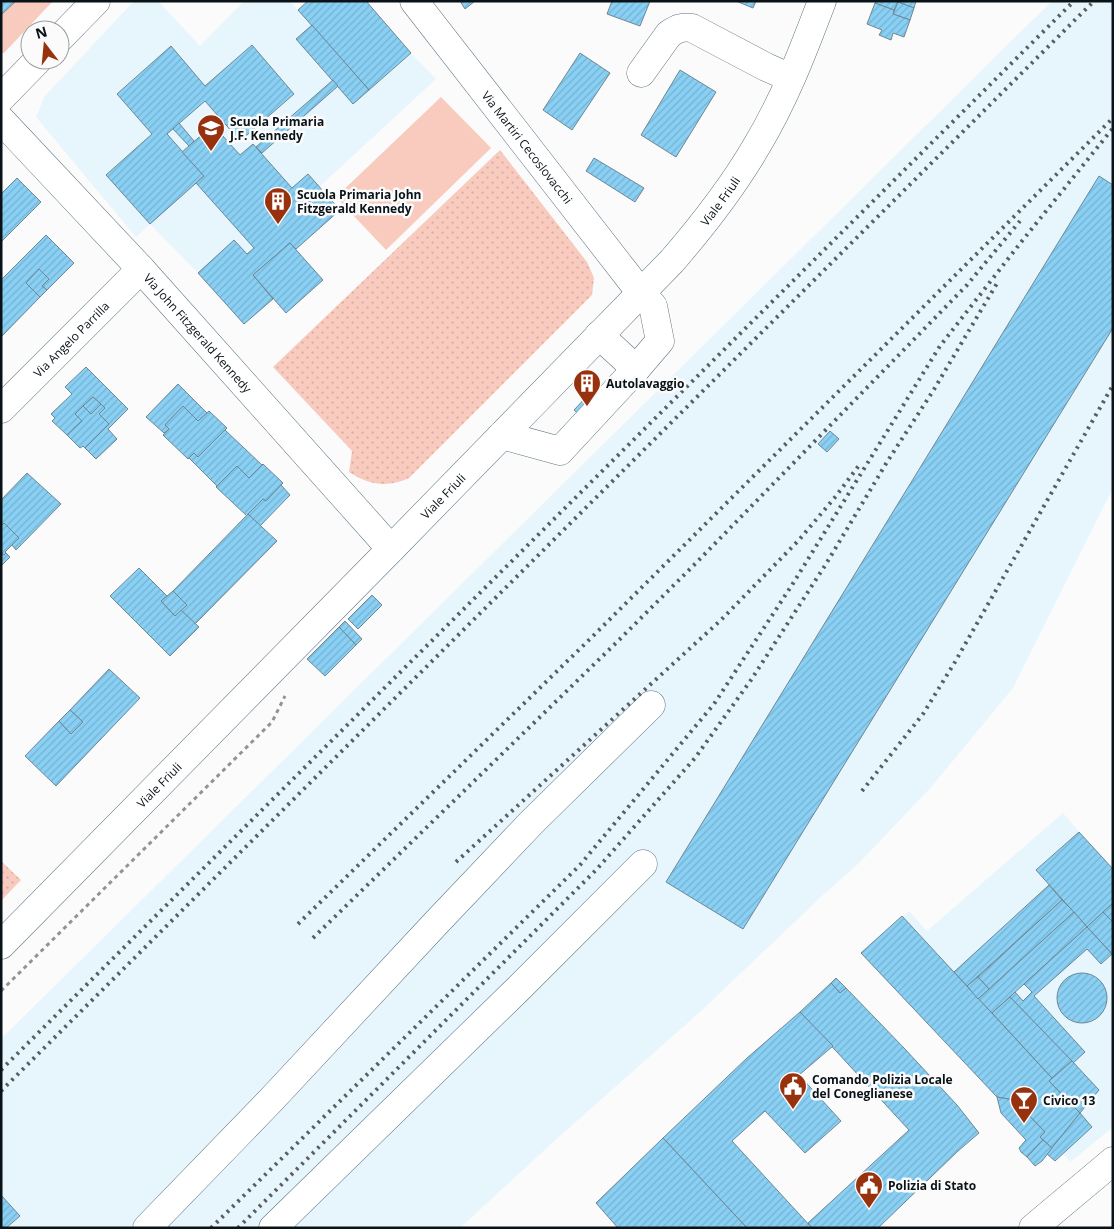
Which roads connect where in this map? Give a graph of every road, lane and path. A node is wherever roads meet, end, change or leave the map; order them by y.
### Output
1 (96, 1) edge
2 (414, 1) edge
3 (822, 1) edge
4 (70, 28) edge
5 (28, 70) edge
6 (641, 73) dead end
7 (792, 78) junction
8 (1, 98) edge
9 (1, 120) edge
10 (141, 269) junction
11 (641, 293) junction
12 (599, 335) junction
13 (636, 369) junction
14 (1, 409) edge
15 (502, 435) junction
16 (391, 549) junction
17 (287, 691) dead end
18 (651, 705) dead end
19 (643, 864) dead end
20 (1, 945) edge
21 (1, 990) edge
22 (1113, 1161) edge
23 (147, 1228) edge
24 (273, 1228) edge
25 (1033, 1228) edge

1 - 4 street
2 - 11 street, Via Martiri Cecoslovacchi
3 - 7 street, Viale Friuli
5 - 8 street
6 - 7 street
7 - 11 street, Viale Friuli
9 - 10 street, Via John Fitzgerald Kennedy
10 - 14 street, Via Angelo Parrilla
10 - 16 street, Via John Fitzgerald Kennedy
11 - 12 street, Viale Friuli
11 - 13 street, Via Martiri Cecoslovacchi
12 - 13 street
12 - 15 street, Viale Friuli
13 - 15 street
15 - 16 street, Viale Friuli
16 - 20 street, Viale Friuli
17 - 21 path
18 - 23 street
19 - 24 street
22 - 25 street

